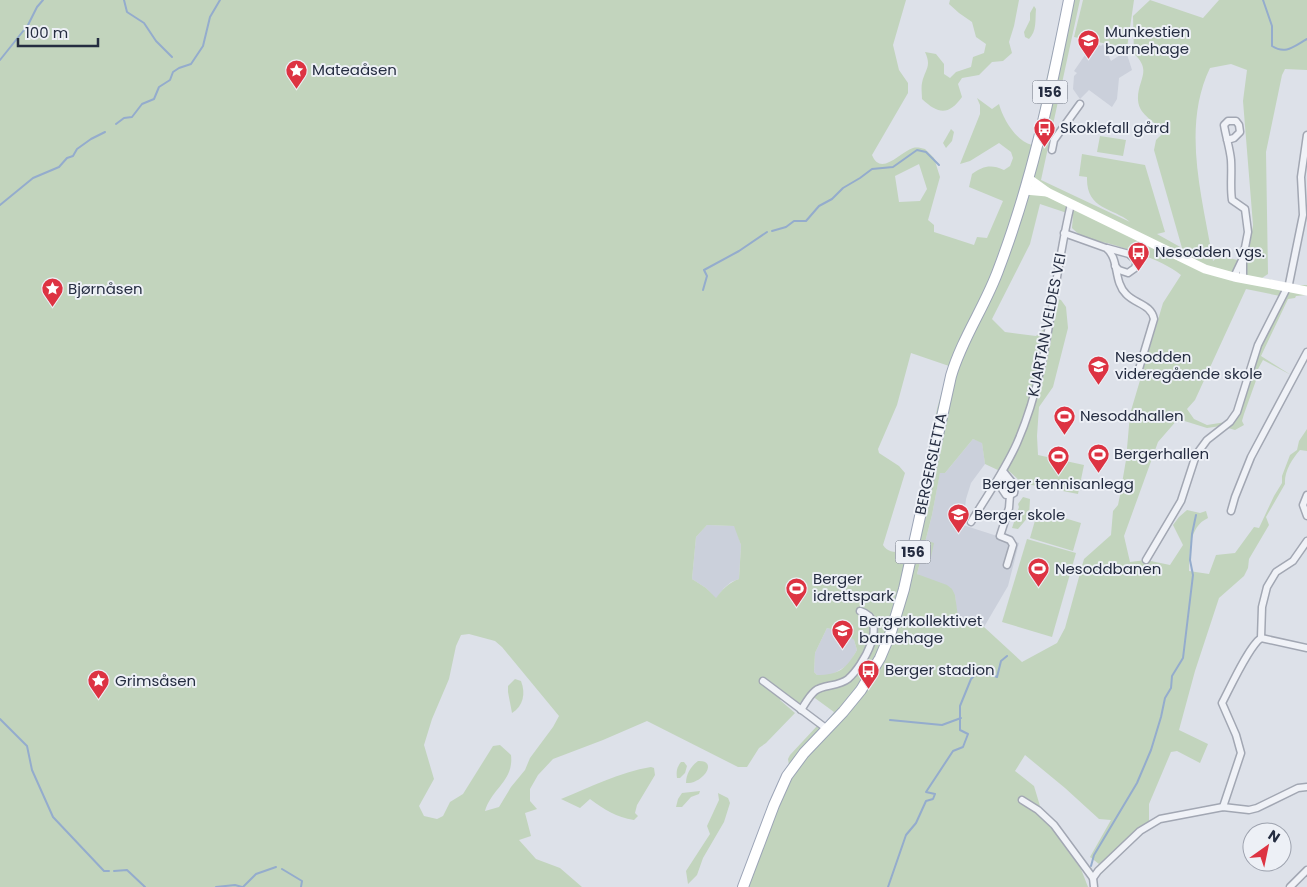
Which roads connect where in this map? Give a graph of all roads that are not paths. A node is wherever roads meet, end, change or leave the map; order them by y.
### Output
1 (1070, 0) edge
2 (1080, 104) dead end
3 (1307, 135) edge
4 (1227, 140) dead end
5 (1052, 150) dead end
6 (1027, 184) junction
7 (1071, 204) junction
8 (1064, 234) junction
9 (1106, 248) junction
10 (1115, 266) junction
11 (1238, 278) junction
12 (1287, 288) junction
13 (1307, 291) edge
14 (1307, 352) edge
15 (1139, 369) dead end
16 (1004, 473) junction
17 (1010, 495) junction
18 (1307, 495) edge
19 (1231, 511) dead end
20 (1307, 516) edge
21 (971, 522) dead end
22 (1307, 541) edge
23 (1146, 560) dead end
24 (1007, 565) dead end
25 (860, 611) dead end
26 (1261, 638) junction
27 (1307, 648) edge
28 (763, 681) dead end
29 (801, 710) junction
30 (827, 729) junction
31 (1307, 787) edge
32 (1022, 800) dead end
33 (1223, 807) junction
34 (1307, 870) edge
35 (1093, 878) junction
36 (743, 887) edge
37 (1094, 887) edge
38 (1290, 887) edge

1 - 6 main road, 156
2 - 5 street
3 - 12 street
4 - 11 street
6 - 7 main road
6 - 30 main road, BERGERSLETTA / 156
7 - 8 street, KJARTAN VELDES VEI
7 - 11 main road
8 - 9 street, KJARTAN VELDES VEI
8 - 16 street, KJARTAN VELDES VEI
9 - 10 street
9 - 10 street, KJARTAN VELDES VEI
10 - 15 street
11 - 12 main road
12 - 13 main road
12 - 23 street
14 - 19 street
16 - 17 street
16 - 17 street
16 - 21 street, KJARTAN VELDES VEI
17 - 24 street
18 - 20 street
22 - 26 street
25 - 29 street
26 - 27 street
26 - 33 street
28 - 29 street
29 - 30 street
30 - 36 main road, BERGERSLETTA / 156
31 - 33 street
32 - 35 street
33 - 35 street
34 - 38 street
35 - 37 street

